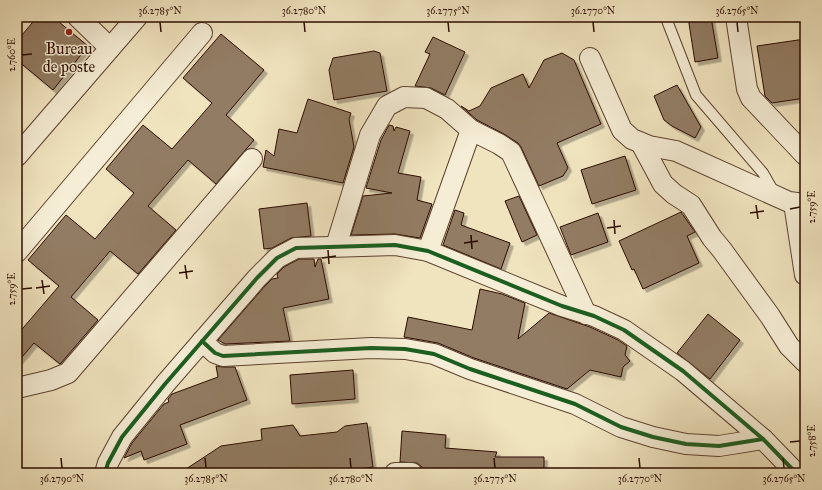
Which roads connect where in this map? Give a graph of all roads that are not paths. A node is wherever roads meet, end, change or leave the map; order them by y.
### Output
1 (78, 17) edge
2 (136, 17) edge
3 (736, 17) edge
4 (666, 18) edge
5 (202, 33) dead end
6 (110, 48) junction
7 (590, 58) dead end
8 (471, 130) junction
9 (641, 143) junction
10 (18, 153) edge
11 (805, 155) edge
12 (252, 159) dead end
13 (792, 201) edge
14 (336, 246) junction
15 (428, 251) junction
16 (17, 252) edge
17 (805, 275) edge
18 (586, 314) junction
19 (202, 341) junction
20 (805, 362) edge
21 (17, 388) edge
22 (763, 439) junction
23 (105, 473) edge
24 (395, 473) edge
25 (412, 473) edge
26 (796, 473) edge

1 - 6 street
2 - 6 street
3 - 11 street
4 - 13 lane
5 - 16 street
6 - 10 street
7 - 9 street
8 - 14 street
8 - 15 street
8 - 18 street
9 - 13 street
9 - 20 street
12 - 21 street
13 - 17 street
14 - 15 street
14 - 19 street
15 - 18 street
18 - 22 street
19 - 22 street
19 - 23 street
22 - 26 street
24 - 25 street

